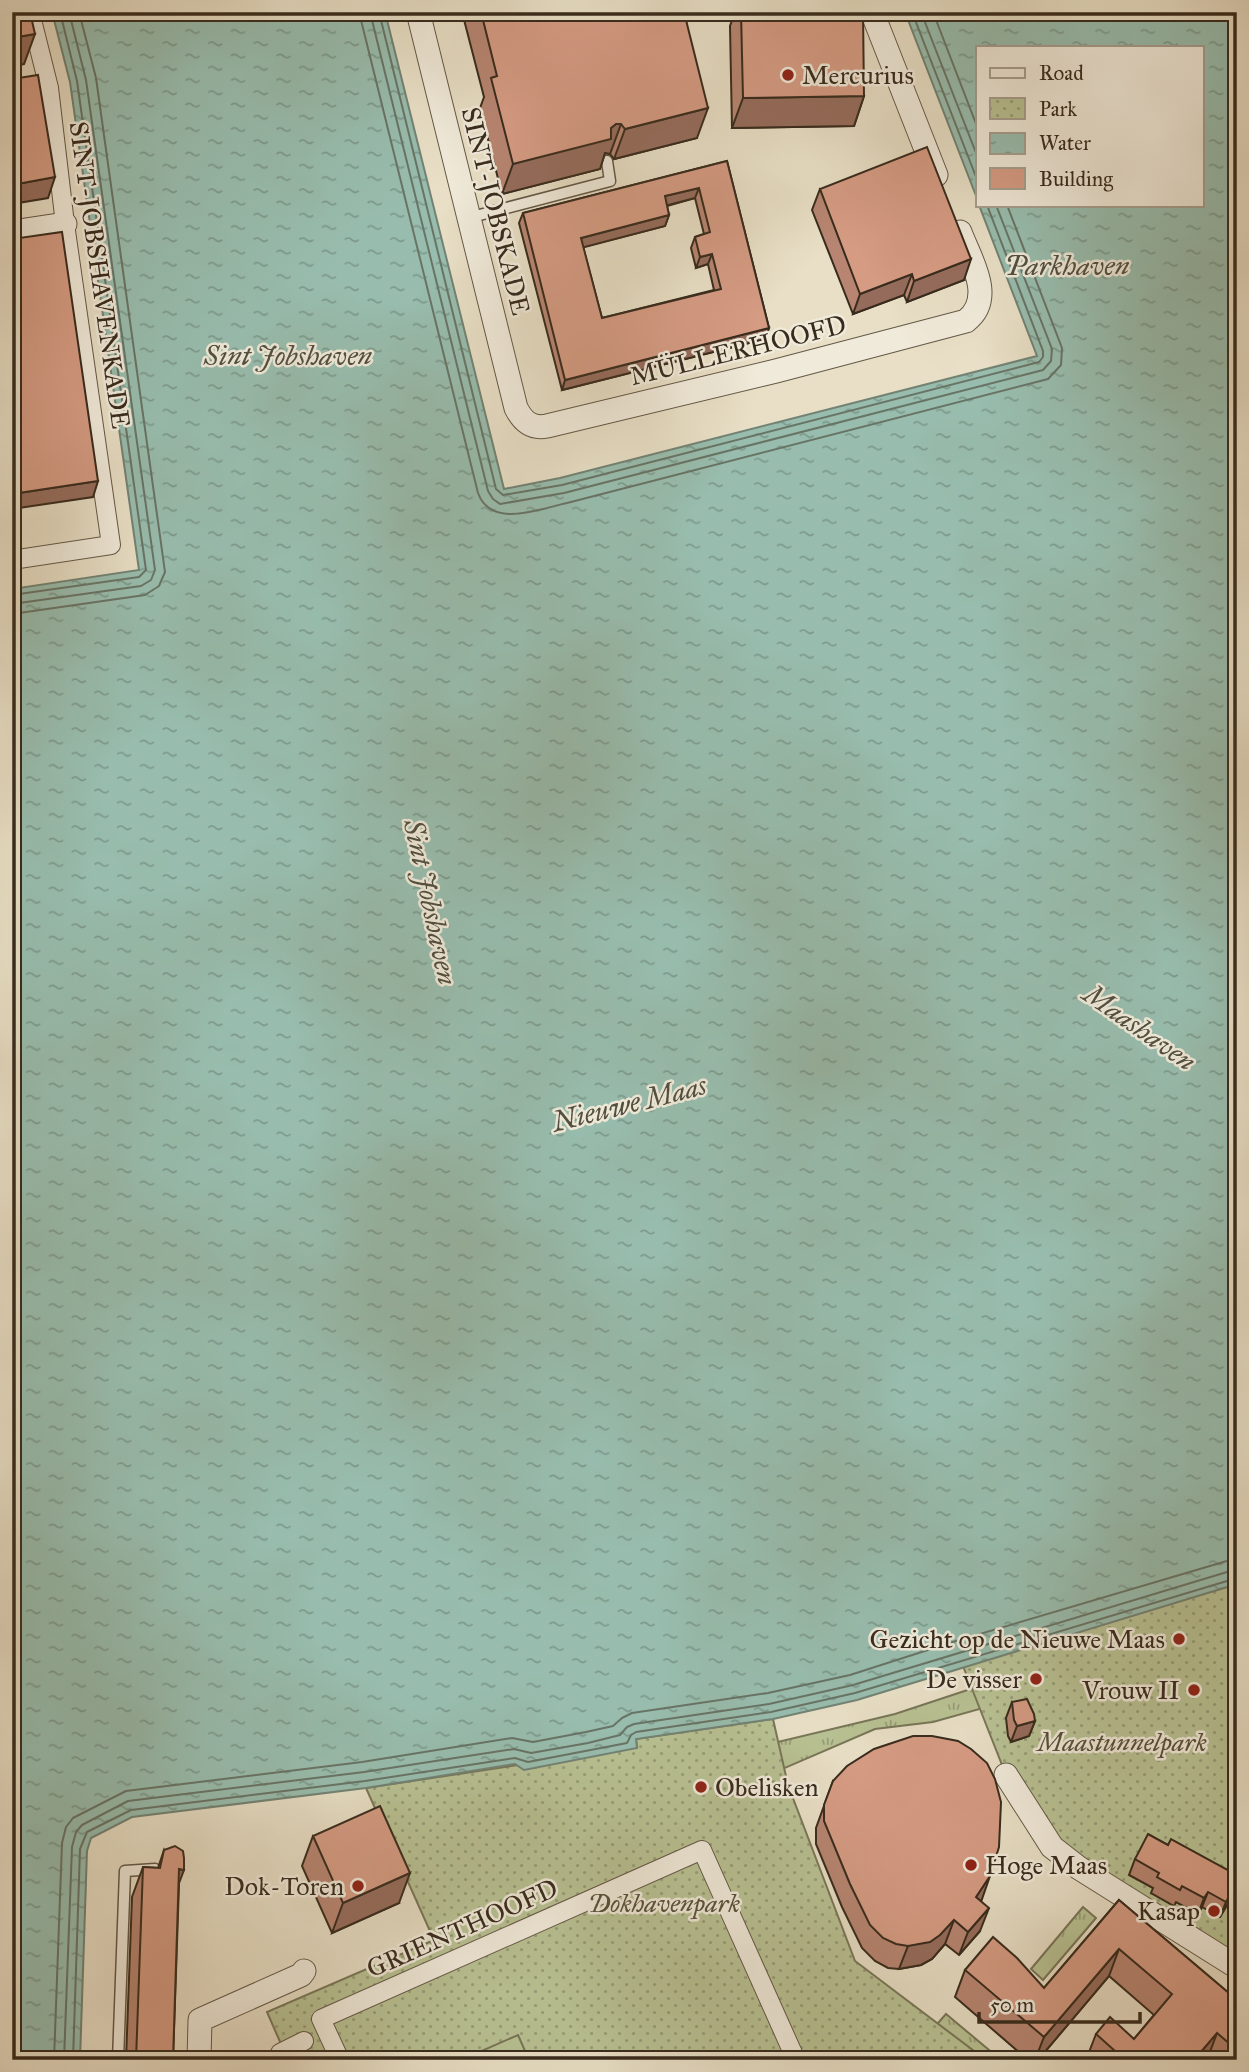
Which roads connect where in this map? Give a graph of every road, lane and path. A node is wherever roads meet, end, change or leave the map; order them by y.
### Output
1 (30, 12) edge
2 (418, 12) edge
3 (872, 12) edge
4 (45, 74) junction
5 (23, 78) edge
6 (607, 161) edge
7 (468, 218) junction
8 (65, 224) junction
9 (12, 232) edge
10 (524, 421) joint
11 (12, 560) edge
12 (1006, 1775) dead end
13 (172, 1868) edge
14 (1237, 1967) edge
15 (304, 1972) dead end
16 (304, 2041) dead end
17 (118, 2060) edge
18 (199, 2060) edge
19 (283, 2060) edge
20 (340, 2060) edge
21 (796, 2060) edge

1 - 4 street, SINT-JOBSHAVENKADE
2 - 7 street, SINT-JOBSKADE
3 - 10 street, MÜLLERHOOFD
4 - 5 street
4 - 8 street, SINT-JOBSHAVENKADE
6 - 7 lane
7 - 10 street, SINT-JOBSKADE
8 - 9 street
8 - 11 street, SINT-JOBSHAVENKADE
12 - 14 street
13 - 17 lane
15 - 18 street
16 - 19 street
20 - 21 street, GRIENTHOOFD

